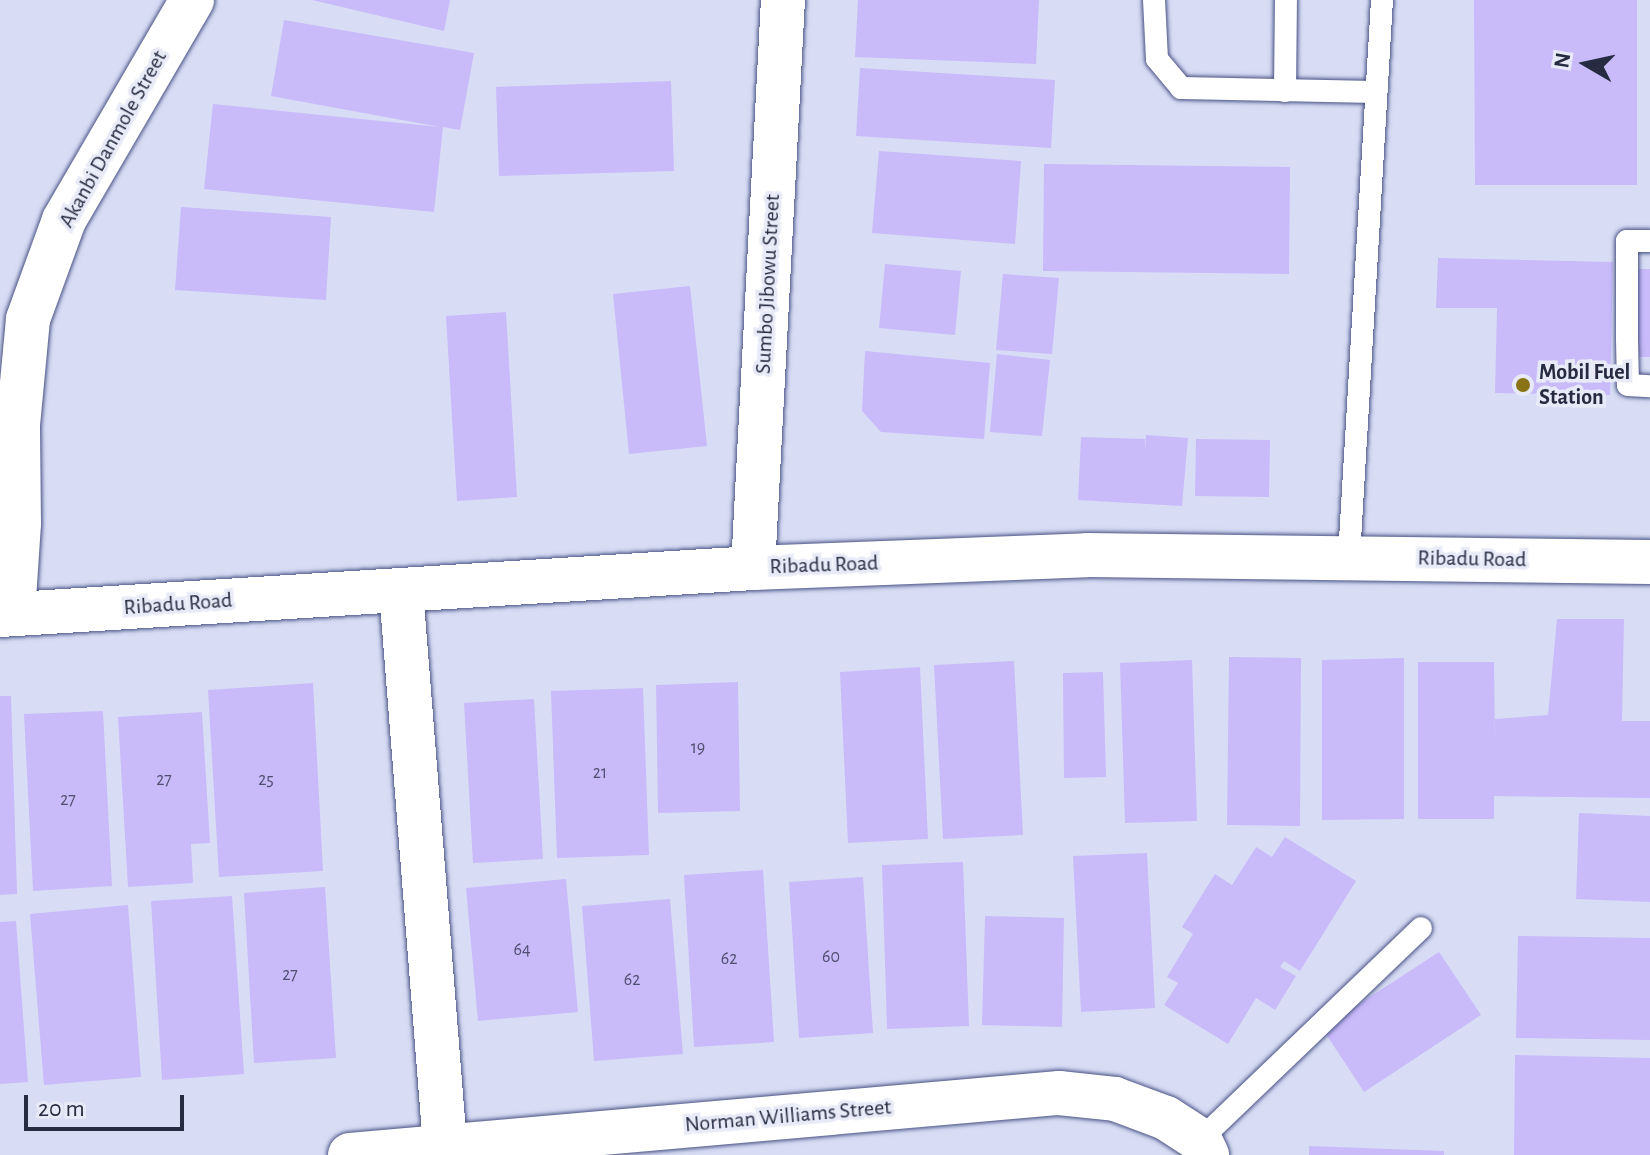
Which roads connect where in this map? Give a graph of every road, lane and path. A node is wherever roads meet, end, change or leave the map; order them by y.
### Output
1 (192, 0) edge
2 (783, 0) edge
3 (1154, 0) edge
4 (1286, 0) edge
5 (1382, 0) edge
6 (1285, 91) junction
7 (1375, 92) junction
8 (1650, 241) edge
9 (1650, 386) edge
10 (1349, 557) junction
11 (1650, 562) edge
12 (753, 568) junction
13 (401, 590) junction
14 (6, 615) edge
15 (1421, 928) dead end
16 (445, 1145) junction
17 (1204, 1148) edge
18 (350, 1155) edge

1 - 14 street, Akanbi Danmole Street
2 - 12 street, Sumbo Jibowu Street
3 - 6 lane
4 - 6 lane
5 - 7 lane
6 - 7 lane
7 - 10 lane
8 - 9 lane
10 - 11 street, Ribadu Road
10 - 12 street, Ribadu Road
12 - 13 street, Ribadu Road
13 - 14 street, Ribadu Road
13 - 16 street
15 - 17 lane
16 - 17 street, Norman Williams Street
16 - 18 street, Norman Williams Street

